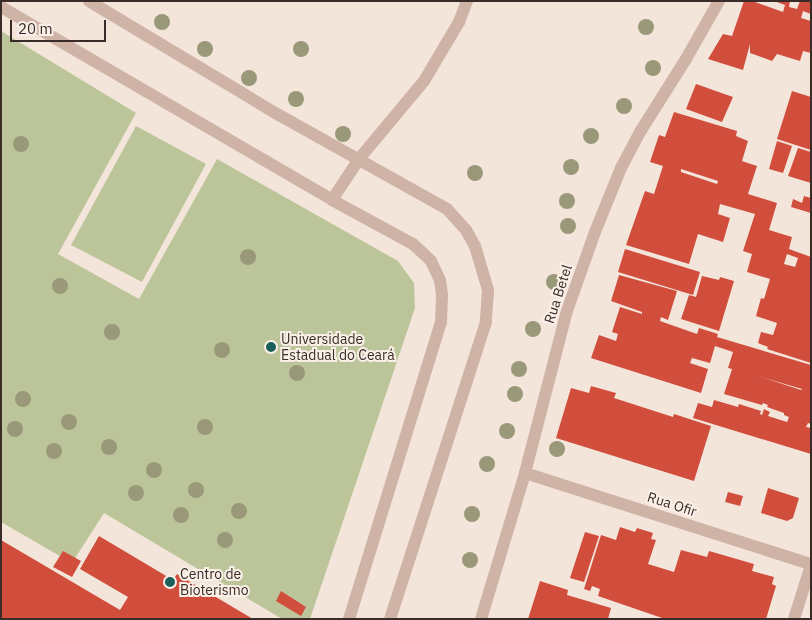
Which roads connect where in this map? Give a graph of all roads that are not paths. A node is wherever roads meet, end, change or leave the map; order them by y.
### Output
1 (89, 1) edge
2 (467, 1) edge
3 (719, 1) edge
4 (1, 7) edge
5 (359, 159) junction
6 (332, 200) junction
7 (525, 473) junction
8 (811, 565) edge
9 (349, 619) edge
10 (390, 619) edge
11 (481, 619) edge
12 (794, 619) edge

1 - 5 street
2 - 5 street
3 - 7 street, Rua Betel
4 - 6 street
5 - 6 street
5 - 10 street
6 - 9 street
7 - 8 street, Rua Ofir
7 - 11 street, Rua Betel
8 - 12 street

